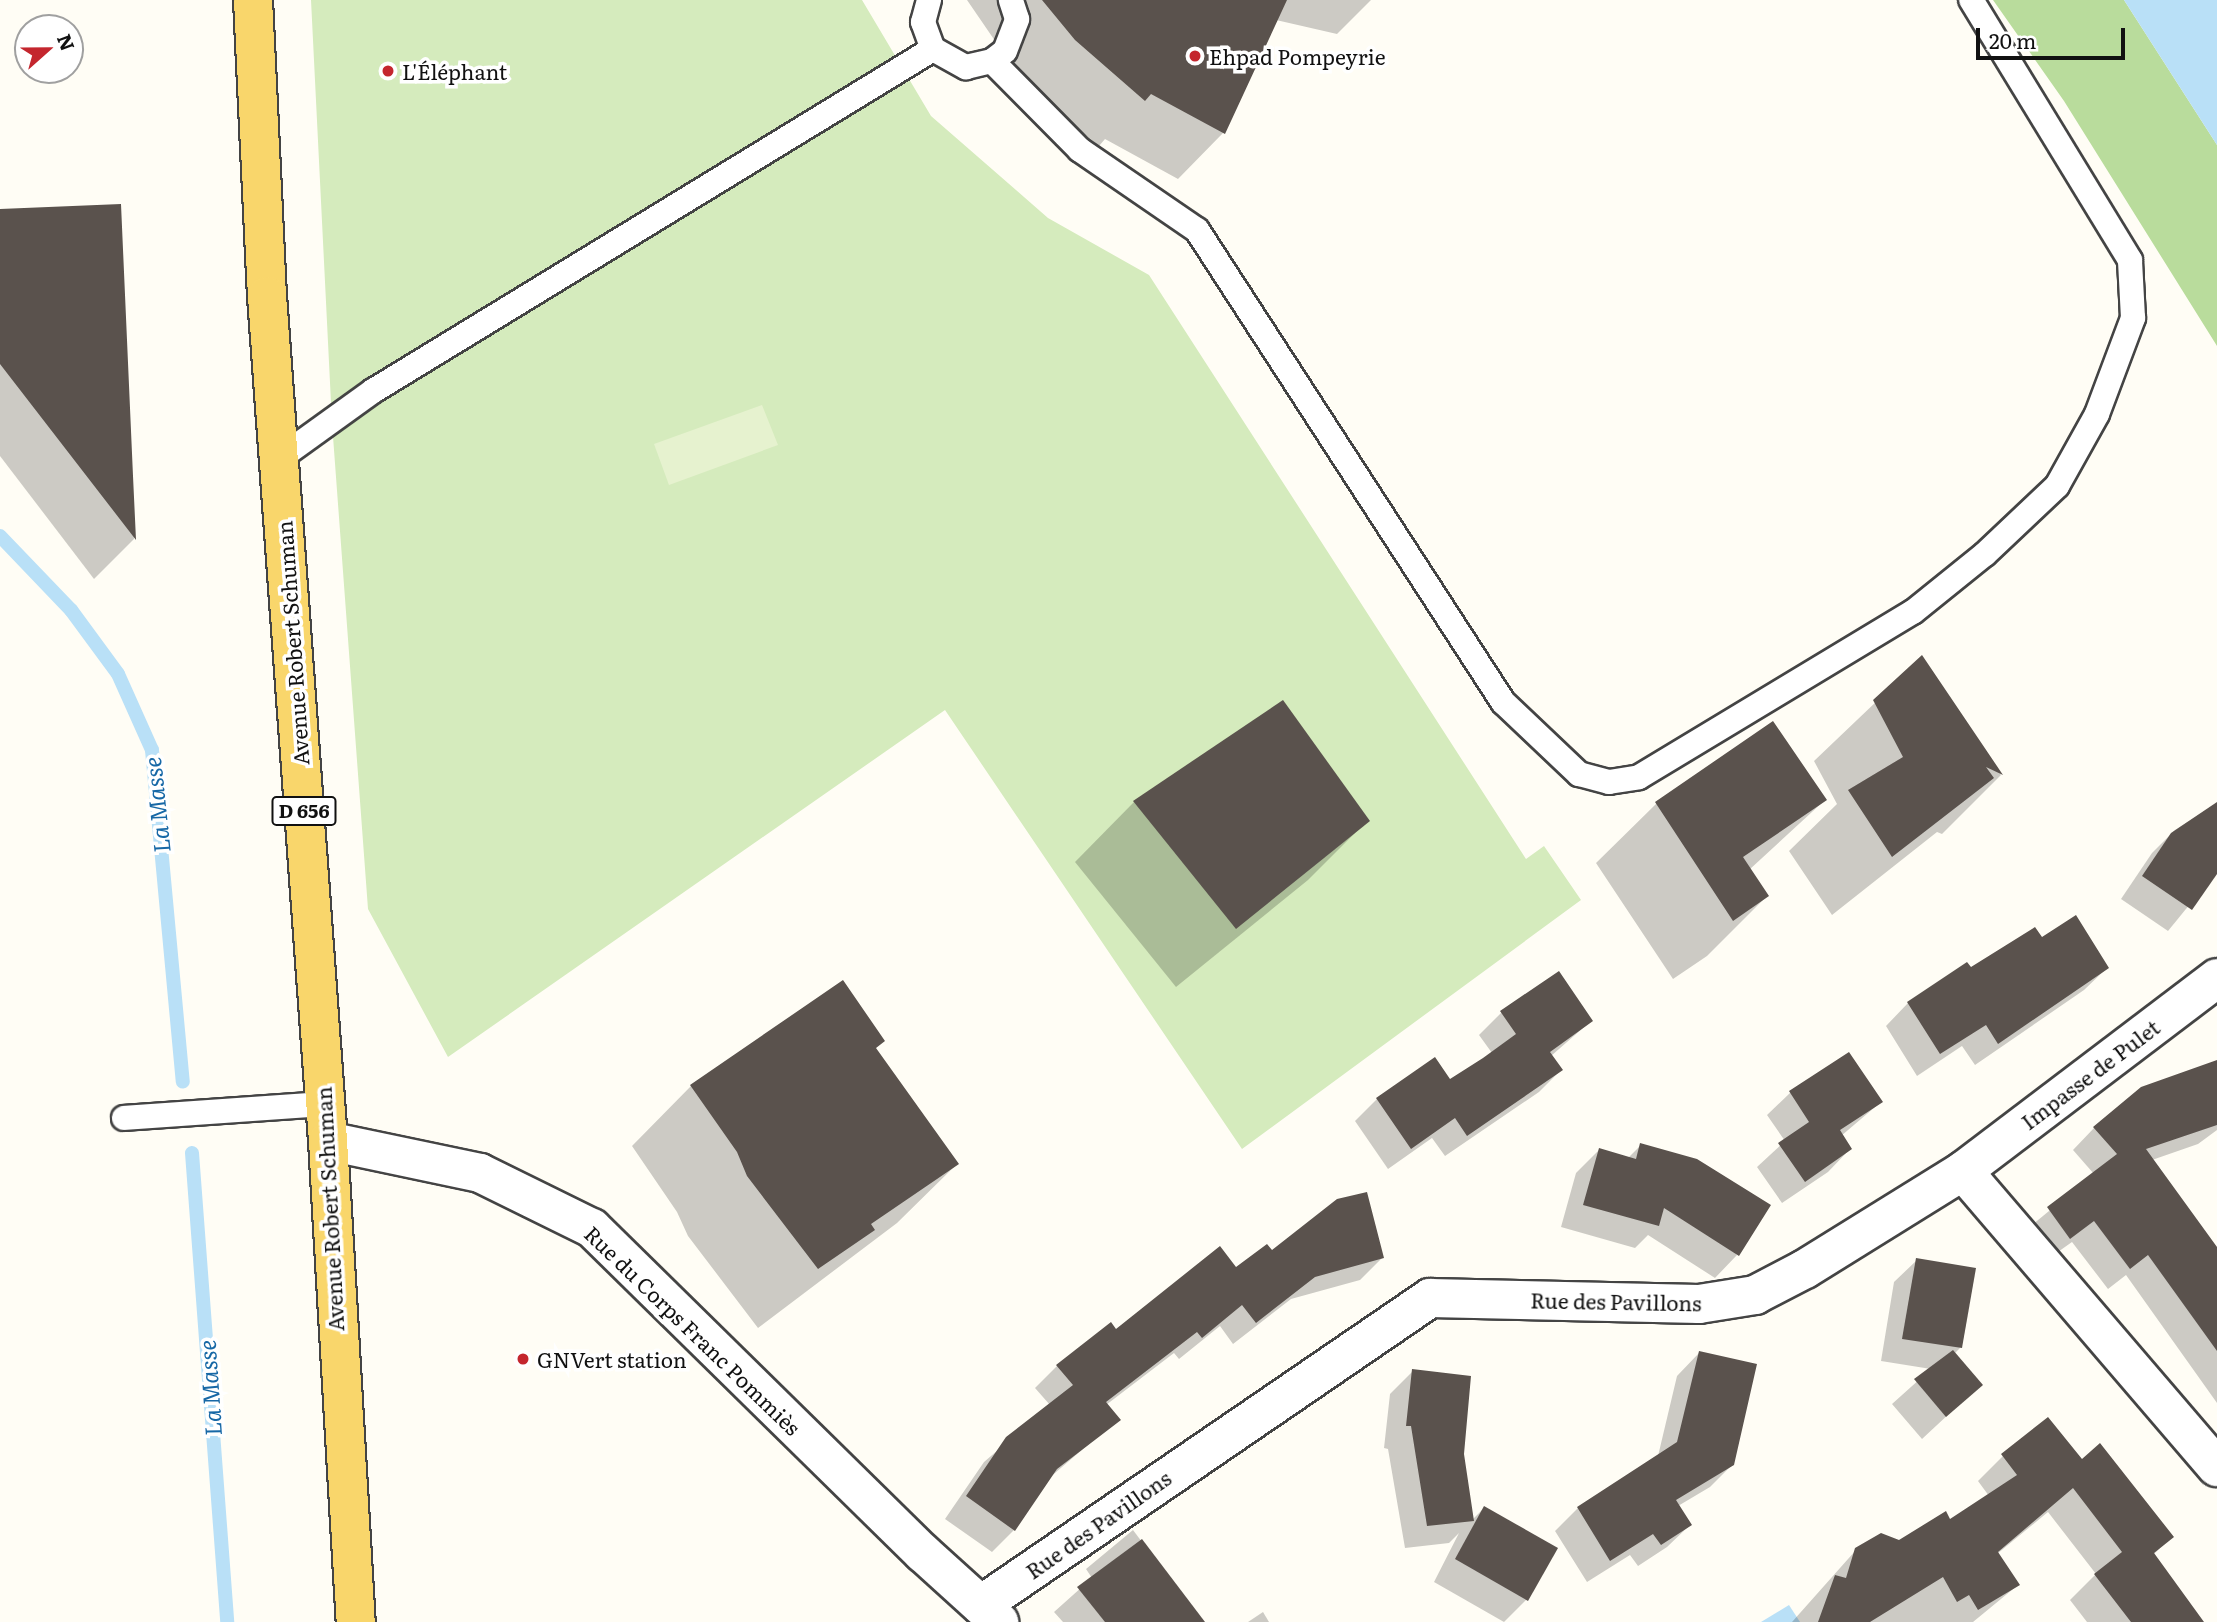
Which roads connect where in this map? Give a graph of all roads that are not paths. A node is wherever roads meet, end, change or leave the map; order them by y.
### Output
1 (253, 0) edge
2 (929, 0) edge
3 (1011, 0) edge
4 (1971, 0) edge
5 (933, 49) junction
6 (992, 61) junction
7 (280, 458) junction
8 (2217, 978) edge
9 (323, 1104) junction
10 (124, 1118) dead end
11 (328, 1142) junction
12 (1963, 1171) junction
13 (2217, 1467) edge
14 (990, 1614) edge
15 (355, 1622) edge

1 - 7 main road, Avenue Robert Schuman / D 656
2 - 5 lane
3 - 6 lane
4 - 6 lane
5 - 6 lane
5 - 7 lane
7 - 9 main road, Avenue Robert Schuman / D 656
8 - 12 street, Impasse de Pulet
9 - 10 lane
9 - 11 main road, Avenue Robert Schuman / D 656
11 - 14 street, Rue du Corps Franc Pommiès
11 - 15 main road, Avenue Robert Schuman / D 656
12 - 13 street
12 - 14 street, Rue des Pavillons

